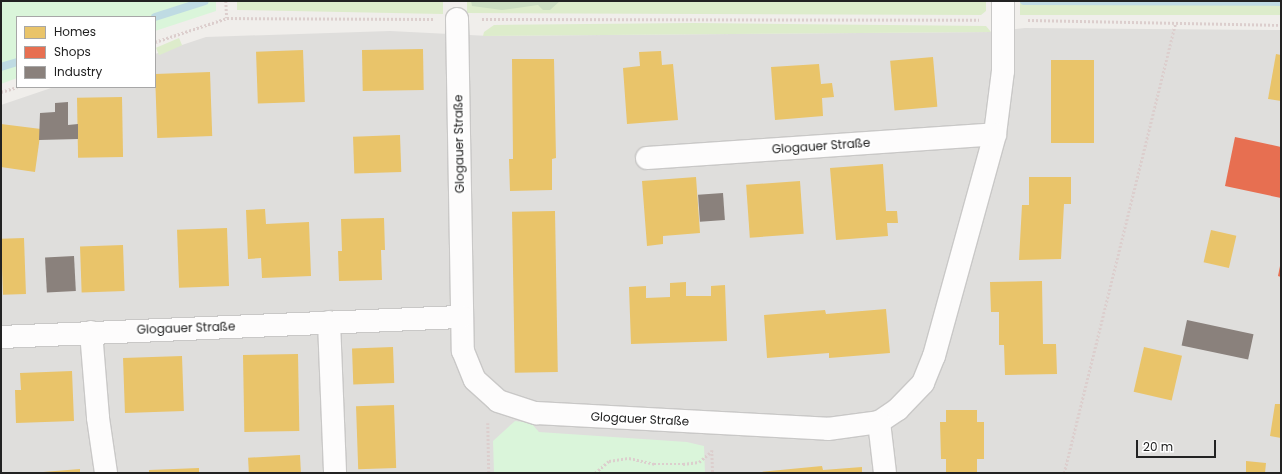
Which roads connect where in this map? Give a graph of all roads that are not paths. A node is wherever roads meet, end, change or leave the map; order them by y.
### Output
1 (1003, 10) edge
2 (457, 19) road end
3 (996, 134) junction
4 (647, 158) dead end
5 (462, 317) junction
6 (330, 322) junction
7 (91, 332) junction
8 (1, 337) edge
9 (879, 422) junction
10 (106, 473) edge
11 (335, 473) edge
12 (885, 473) edge

1 - 3 street, Glogauer Straße
2 - 5 street, Glogauer Straße
3 - 4 street, Glogauer Straße
3 - 9 street, Glogauer Straße
5 - 6 street, Glogauer Straße
5 - 9 street, Glogauer Straße
6 - 7 street, Glogauer Straße
6 - 11 street
7 - 8 street, Glogauer Straße
7 - 10 street
9 - 12 street

